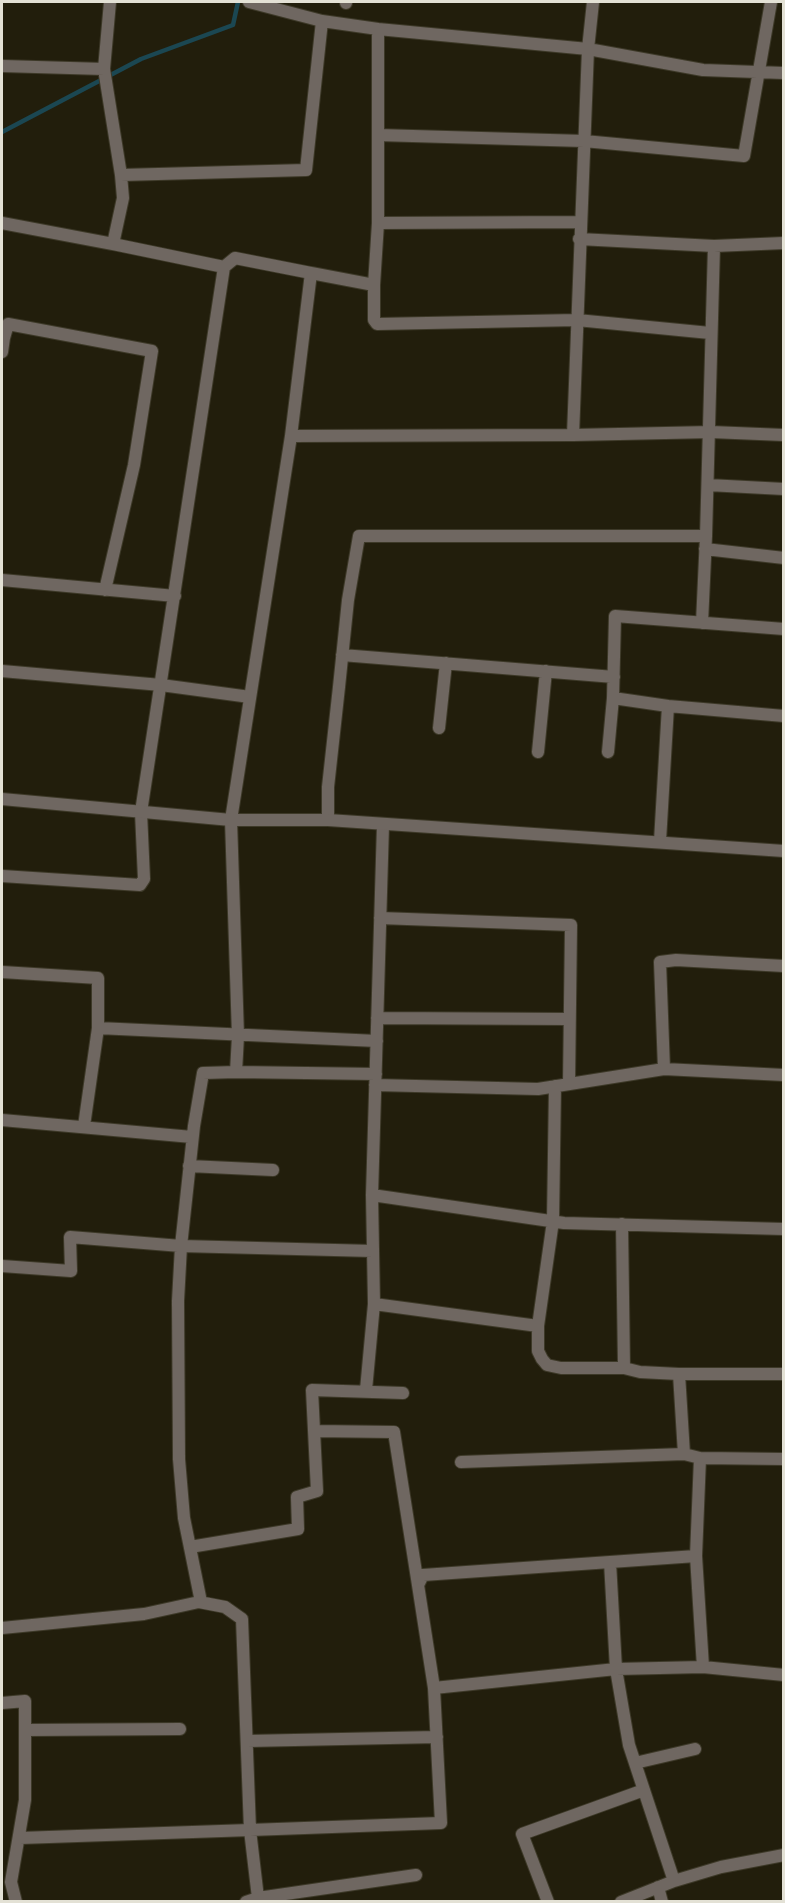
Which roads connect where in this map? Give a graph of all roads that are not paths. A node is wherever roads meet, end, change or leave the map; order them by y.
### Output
1 (110, 2) edge
2 (249, 2) edge
3 (592, 2) edge
4 (771, 2) edge
5 (322, 21) junction
6 (378, 29) junction
7 (588, 49) junction
8 (2, 66) edge
9 (104, 69) junction
10 (761, 72) junction
11 (783, 73) edge
12 (378, 135) junction
13 (584, 141) junction
14 (122, 175) junction
15 (580, 222) junction
16 (2, 223) edge
17 (378, 223) junction
18 (579, 239) junction
19 (783, 243) edge
20 (113, 244) junction
21 (714, 246) junction
22 (224, 267) junction
23 (311, 273) junction
24 (374, 285) junction
25 (577, 320) junction
26 (710, 333) junction
27 (3, 338) edge
28 (2, 352) edge
29 (711, 432) junction
30 (573, 435) junction
31 (783, 435) edge
32 (291, 436) junction
33 (708, 485) junction
34 (783, 489) edge
35 (706, 536) junction
36 (705, 549) junction
37 (783, 558) edge
38 (2, 580) edge
39 (105, 590) junction
40 (175, 596) junction
41 (702, 623) junction
42 (783, 629) edge
43 (342, 655) junction
44 (446, 663) junction
45 (2, 671) edge
46 (546, 671) junction
47 (614, 677) junction
48 (161, 685) junction
49 (250, 697) junction
50 (613, 698) junction
51 (668, 706) junction
52 (783, 716) edge
53 (439, 728) dead end
54 (538, 752) dead end
55 (608, 752) dead end
56 (2, 799) edge
57 (141, 812) junction
58 (231, 820) junction
59 (328, 820) junction
60 (383, 825) junction
61 (660, 841) junction
62 (783, 851) edge
63 (2, 876) edge
64 (380, 918) junction
65 (783, 966) edge
66 (2, 972) edge
67 (377, 1018) junction
68 (568, 1019) junction
69 (98, 1028) junction
70 (238, 1036) junction
71 (376, 1041) junction
72 (664, 1069) junction
73 (236, 1072) junction
74 (783, 1075) edge
75 (376, 1079) junction
76 (569, 1084) junction
77 (555, 1086) junction
78 (2, 1120) edge
79 (84, 1126) junction
80 (192, 1137) junction
81 (189, 1166) junction
82 (273, 1170) dead end
83 (372, 1195) junction
84 (553, 1221) junction
85 (622, 1224) junction
86 (783, 1229) edge
87 (181, 1246) junction
88 (373, 1251) junction
89 (2, 1266) edge
90 (374, 1304) junction
91 (538, 1326) junction
92 (624, 1368) junction
93 (679, 1374) junction
94 (783, 1374) edge
95 (366, 1390) junction
96 (403, 1393) dead end
97 (314, 1431) junction
98 (684, 1454) junction
99 (700, 1458) junction
100 (783, 1459) edge
101 (461, 1462) dead end
102 (190, 1547) junction
103 (696, 1556) junction
104 (610, 1562) junction
105 (418, 1585) junction
106 (199, 1602) junction
107 (2, 1628) edge
108 (703, 1667) junction
109 (616, 1669) junction
110 (783, 1675) edge
111 (434, 1688) junction
112 (2, 1703) edge
113 (180, 1729) dead end
114 (25, 1730) junction
115 (437, 1737) junction
116 (247, 1741) junction
117 (695, 1749) dead end
118 (635, 1763) junction
119 (644, 1790) junction
120 (250, 1830) junction
121 (20, 1838) junction
122 (783, 1855) edge
123 (416, 1875) dead end
124 (674, 1881) junction
125 (6, 1882) edge
126 (658, 1887) junction
127 (254, 1900) edge
128 (16, 1902) edge
129 (548, 1902) edge
130 (621, 1902) edge
131 (662, 1902) edge

1 - 9 street
2 - 5 street
3 - 7 street
4 - 10 street
5 - 6 street
5 - 14 street
6 - 7 street
6 - 12 street
7 - 10 street
7 - 13 street
8 - 9 street
9 - 14 street
10 - 11 street
10 - 13 street
12 - 13 street
12 - 17 street
13 - 15 street
14 - 20 street
15 - 17 street
15 - 18 street
16 - 20 street
17 - 24 street
18 - 21 street
18 - 25 street
19 - 21 street
20 - 22 street
21 - 26 street
22 - 23 street
22 - 40 street
23 - 24 street
23 - 32 street
24 - 25 street
25 - 26 street
25 - 30 street
26 - 29 street
27 - 28 street
27 - 39 street
29 - 30 street
29 - 31 street
29 - 33 street
30 - 32 street
32 - 49 street
33 - 34 street
33 - 35 street
35 - 36 street
35 - 43 street
36 - 37 street
36 - 41 street
38 - 39 street
39 - 40 street
40 - 48 street
41 - 42 street
41 - 47 street
43 - 44 street
43 - 59 street
44 - 46 street
44 - 53 street
45 - 48 street
46 - 47 street
46 - 54 street
47 - 50 street
48 - 49 street
48 - 57 street
49 - 58 street
50 - 51 street
50 - 55 street
51 - 52 street
51 - 61 street
56 - 57 street
57 - 58 street
57 - 63 street
58 - 59 street
58 - 70 street
59 - 60 street
60 - 61 street
60 - 64 street
61 - 62 street
64 - 67 street
64 - 68 street
65 - 72 street
66 - 69 street
67 - 68 street
67 - 71 street
68 - 76 street
69 - 70 street
69 - 79 street
70 - 71 street
70 - 73 street
71 - 75 street
72 - 74 street
72 - 76 street
73 - 75 street
73 - 80 street
75 - 77 street
75 - 83 street
76 - 77 street
77 - 84 street
78 - 79 street
79 - 80 street
80 - 81 street
81 - 82 street
81 - 87 street
83 - 84 street
83 - 88 street
84 - 85 street
84 - 91 street
85 - 86 street
85 - 92 street
87 - 88 street
87 - 89 street
87 - 102 street
88 - 90 street
90 - 91 street
90 - 95 street
91 - 92 street
92 - 93 street
93 - 94 street
93 - 98 street
95 - 96 street
95 - 97 street
97 - 102 street
97 - 105 street
98 - 99 street
98 - 101 street
99 - 100 street
99 - 103 street
102 - 106 street
103 - 104 street
103 - 108 street
104 - 105 street
104 - 109 street
105 - 111 street
106 - 107 street
106 - 116 street
108 - 109 street
108 - 110 street
109 - 111 street
109 - 118 street
111 - 115 street
112 - 114 street
113 - 114 street
114 - 121 street
115 - 116 street
115 - 120 street
116 - 120 street
117 - 118 street
118 - 119 street
119 - 124 street
119 - 129 street
120 - 121 street
120 - 127 street
121 - 125 street
122 - 124 street
123 - 127 street
124 - 126 street
125 - 128 street
126 - 130 street
126 - 131 street

